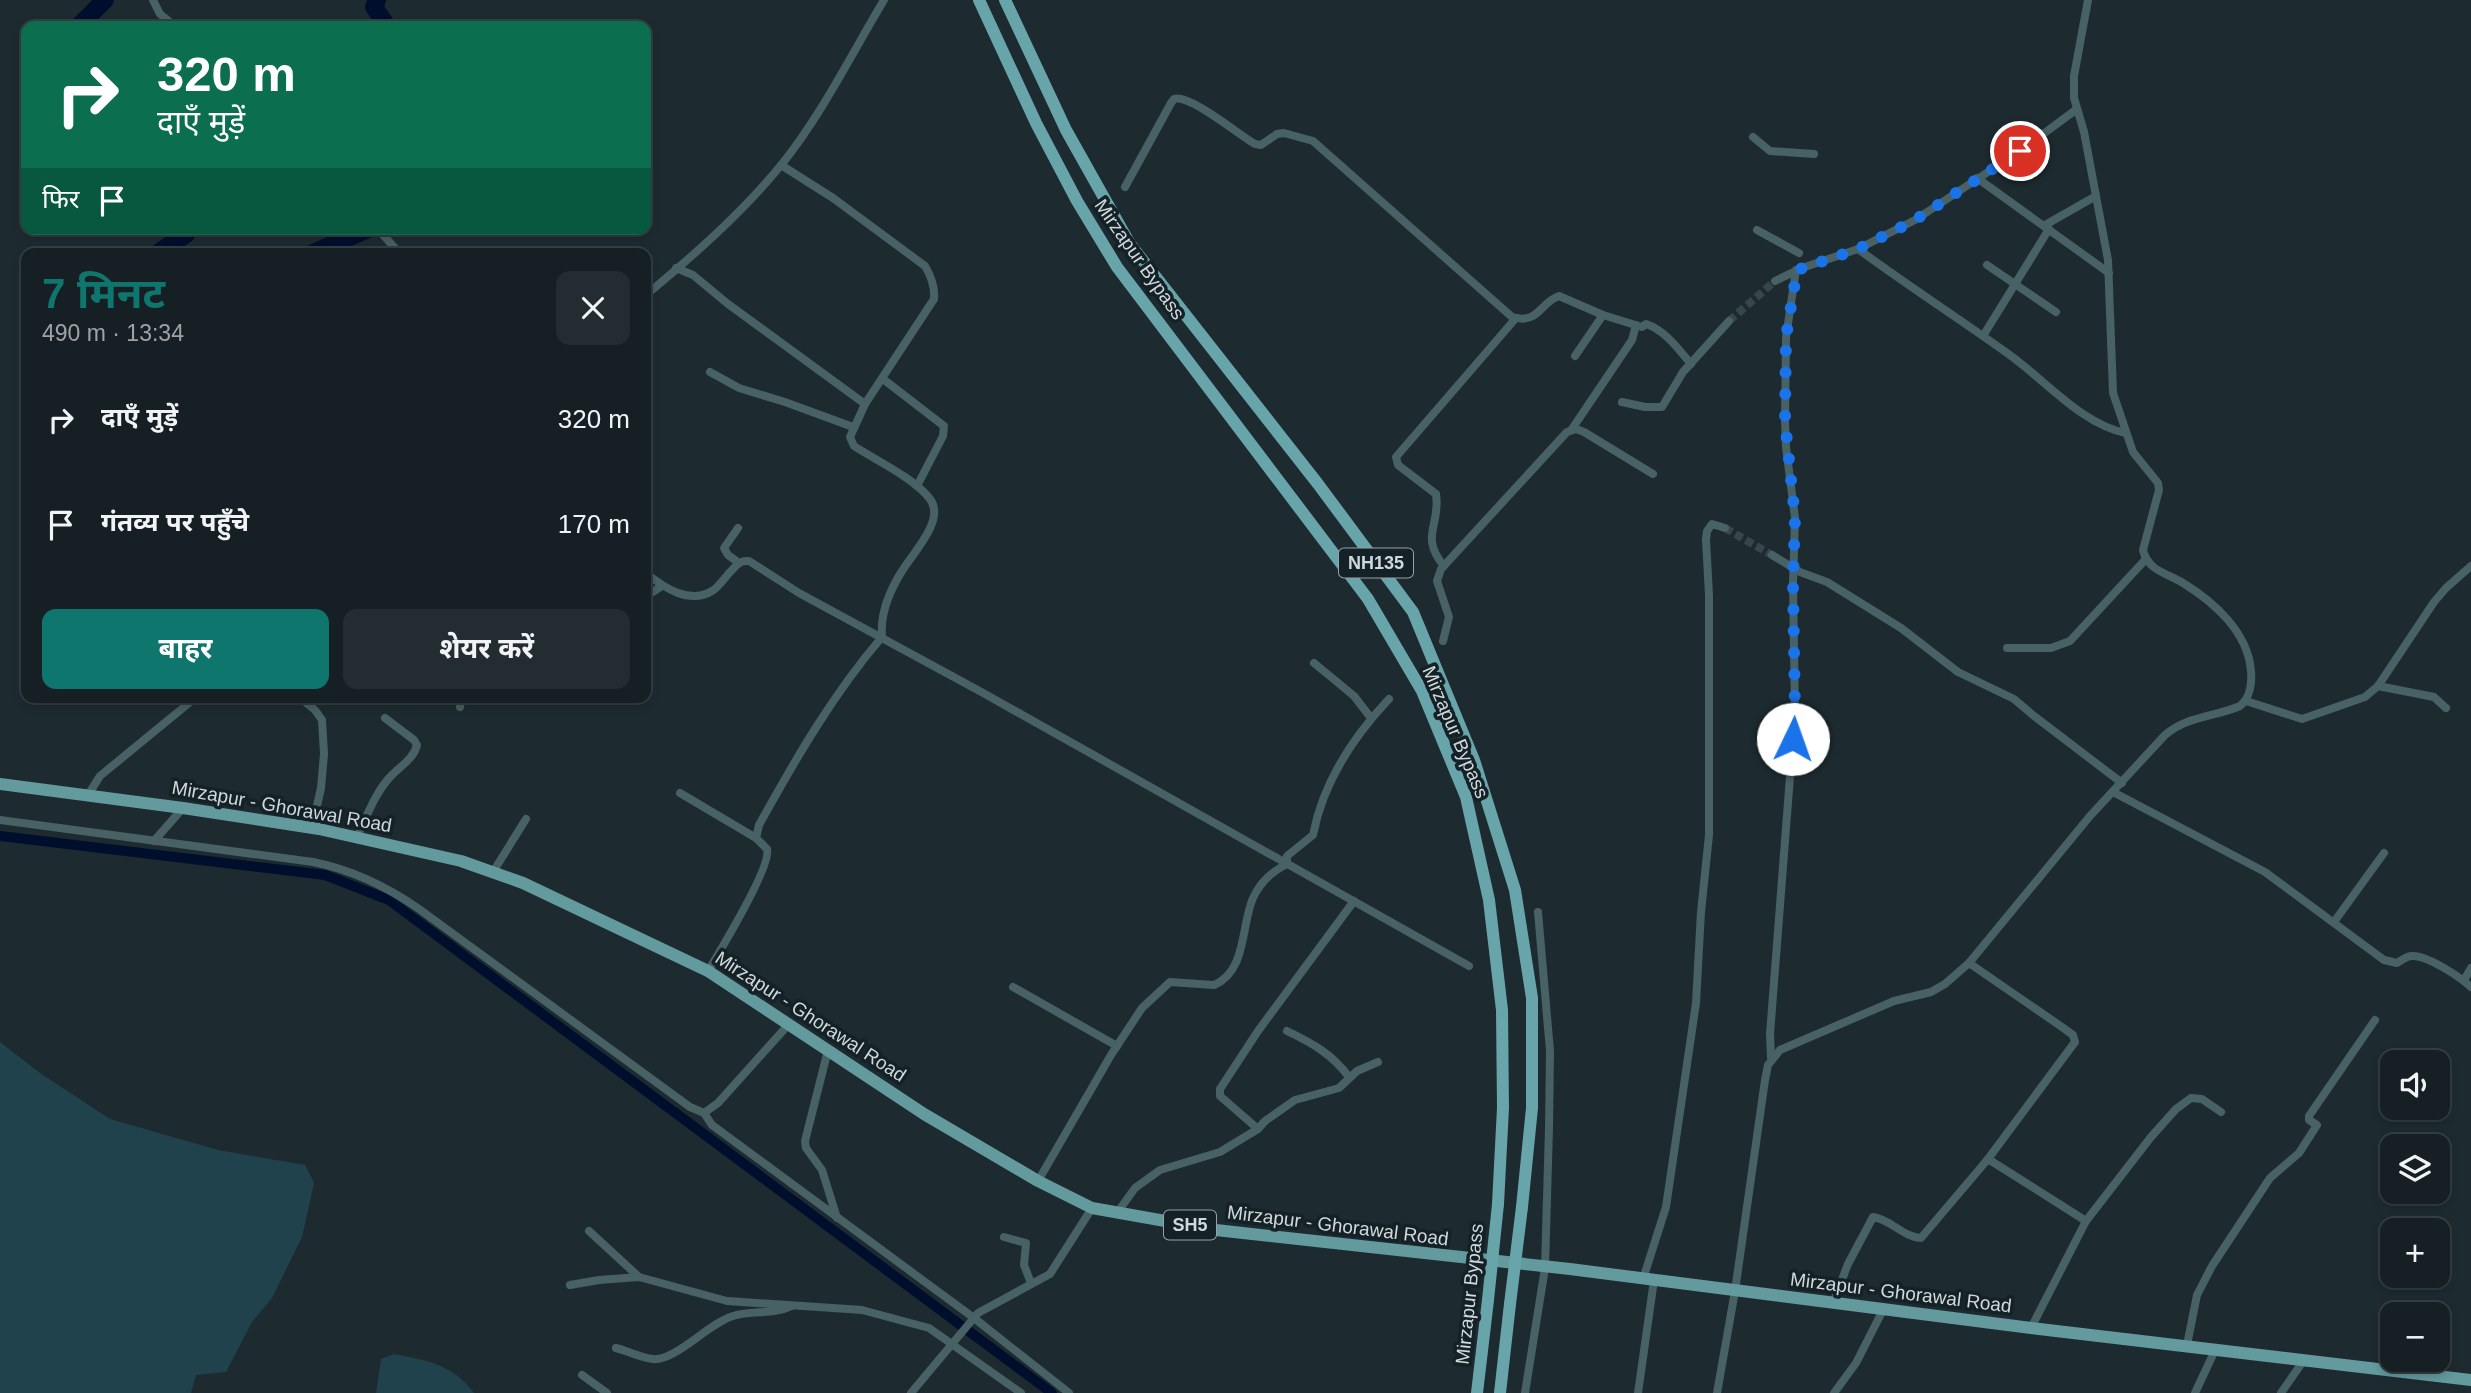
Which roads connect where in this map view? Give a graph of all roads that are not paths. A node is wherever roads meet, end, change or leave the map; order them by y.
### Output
1 (153, 0) edge
2 (884, 0) edge
3 (979, 0) edge
4 (1005, 0) edge
5 (2088, 0) edge
6 (169, 21) edge
7 (2077, 109) junction
8 (1753, 137) dead end
9 (1814, 154) dead end
10 (780, 166) junction
11 (1977, 178) junction
12 (1125, 187) dead end
13 (2096, 197) junction
14 (2047, 227) junction
15 (1757, 230) dead end
16 (383, 235) edge
17 (395, 248) edge
18 (1858, 249) junction
19 (1799, 253) dead end
20 (1987, 265) dead end
21 (676, 268) junction
22 (1797, 270) junction
23 (2109, 273) junction
24 (1775, 281) tunnel mouth
25 (2016, 283) junction
26 (651, 290) edge
27 (2056, 313) dead end
28 (1603, 315) junction
29 (1516, 318) junction
30 (1730, 321) tunnel mouth
31 (1636, 325) junction
32 (1983, 336) junction
33 (1575, 356) dead end
34 (1691, 364) junction
35 (710, 373) dead end
36 (883, 379) junction
37 (1622, 402) dead end
38 (865, 404) junction
39 (853, 427) junction
40 (1572, 429) junction
41 (2126, 433) junction
42 (1653, 474) dead end
43 (916, 486) junction
44 (738, 528) dead end
45 (1725, 528) dead end
46 (1772, 555) tunnel mouth
47 (2145, 560) junction
48 (739, 563) junction
49 (1444, 566) junction
50 (2471, 566) edge
51 (1794, 567) junction
52 (651, 577) edge
53 (662, 586) junction
54 (651, 593) edge
55 (882, 637) junction
56 (1443, 641) dead end
57 (2007, 648) dead end
58 (1314, 663) dead end
59 (2378, 686) junction
60 (1389, 699) dead end
61 (2246, 701) junction
62 (189, 703) edge
63 (306, 703) edge
64 (2446, 708) dead end
65 (384, 718) dead end
66 (1371, 718) junction
67 (2122, 783) junction
68 (0, 784) edge
69 (2113, 792) junction
70 (680, 793) dead end
71 (88, 795) junction
72 (183, 808) junction
73 (526, 819) dead end
74 (0, 820) edge
75 (312, 828) junction
76 (357, 837) junction
77 (756, 838) junction
78 (154, 841) junction
79 (2384, 853) dead end
80 (1287, 864) junction
81 (493, 872) junction
82 (1354, 901) junction
83 (1538, 912) dead end
84 (2334, 922) junction
85 (1969, 963) junction
86 (1469, 966) dead end
87 (2471, 968) edge
88 (708, 971) junction
89 (2464, 980) junction
90 (1013, 987) dead end
91 (2471, 987) edge
92 (2375, 1020) dead end
93 (789, 1024) junction
94 (1287, 1031) dead end
95 (1117, 1046) junction
96 (828, 1050) junction
97 (1772, 1057) junction
98 (1378, 1062) dead end
99 (1349, 1077) junction
100 (2221, 1112) dead end
101 (704, 1113) junction
102 (1258, 1129) junction
103 (1988, 1159) junction
104 (1038, 1181) junction
105 (1092, 1208) junction
106 (1117, 1213) junction
107 (837, 1218) junction
108 (2087, 1221) junction
109 (589, 1231) dead end
110 (1004, 1237) dead end
111 (1545, 1268) junction
112 (639, 1277) junction
113 (1648, 1279) junction
114 (1031, 1283) junction
115 (570, 1285) dead end
116 (1735, 1291) junction
117 (1833, 1303) junction
118 (794, 1304) junction
119 (1883, 1310) junction
120 (971, 1321) junction
121 (2031, 1328) junction
122 (952, 1343) junction
123 (2187, 1345) junction
124 (616, 1348) dead end
125 (2216, 1348) junction
126 (2304, 1360) junction
127 (582, 1375) dead end
128 (2471, 1380) edge
129 (607, 1393) edge
130 (911, 1393) edge
131 (1021, 1393) edge
132 (1069, 1393) edge
133 (1478, 1393) edge
134 (1500, 1393) edge
135 (1525, 1393) edge
136 (1638, 1393) edge
137 (1717, 1393) edge
138 (1834, 1393) edge
139 (2195, 1393) edge
140 (2281, 1393) edge

1 - 6 street
2 - 10 street
3 - 133 highway, Mirzapur Bypass / NH135, bridge
4 - 134 highway, NH135, bridge
5 - 7 street
7 - 11 street
7 - 13 street
8 - 9 street
10 - 21 street
10 - 36 street
11 - 14 street
11 - 18 street
12 - 29 street
13 - 14 street
13 - 23 street
14 - 23 street
14 - 25 street
15 - 19 street
16 - 17 street
18 - 22 street
18 - 32 street
20 - 25 street
21 - 26 street
21 - 38 street
22 - 24 street
22 - 51 street
23 - 41 street
25 - 27 street
25 - 32 street
28 - 29 street
28 - 31 street
28 - 33 street
29 - 49 street
30 - 34 street
31 - 34 street
31 - 40 street
32 - 41 street
34 - 37 street
35 - 39 street
36 - 38 street
36 - 43 street
38 - 39 street
39 - 43 street
40 - 42 street
40 - 49 street
41 - 47 street
43 - 55 street
44 - 48 street
45 - 113 street
46 - 51 street
47 - 57 street
47 - 61 street
48 - 53 street
48 - 55 street
49 - 56 street
50 - 59 street
51 - 67 street
51 - 97 street
52 - 53 street
53 - 54 street
55 - 77 street
55 - 80 street
58 - 66 street
59 - 61 street
59 - 64 street
60 - 66 street
61 - 67 street
62 - 71 street
63 - 75 street
65 - 76 street
66 - 80 street
67 - 69 street
68 - 71 main road, Mirzapur - Ghorawal Road / SH5
69 - 84 street
69 - 85 street
70 - 77 street
71 - 72 main road, Mirzapur - Ghorawal Road / SH5
72 - 75 main road, Mirzapur - Ghorawal Road / SH5
72 - 78 street
73 - 81 street
74 - 78 street
75 - 76 main road, Mirzapur - Ghorawal Road / SH5
76 - 81 main road, Mirzapur - Ghorawal Road / SH5
77 - 88 street
78 - 101 street
79 - 84 street
80 - 82 street
80 - 95 street
81 - 88 main road, Mirzapur - Ghorawal Road / SH5
82 - 86 street
82 - 102 street
83 - 111 street
84 - 89 street
85 - 97 street
85 - 103 street
87 - 89 street
88 - 93 main road, Mirzapur - Ghorawal Road / SH5
89 - 91 street
90 - 95 street
92 - 123 street
93 - 96 main road, Mirzapur - Ghorawal Road / SH5
93 - 101 street
94 - 99 street
95 - 104 street
96 - 104 main road, Mirzapur - Ghorawal Road / SH5
96 - 107 street
97 - 116 street
98 - 99 street
99 - 102 street
100 - 108 street
101 - 107 street
102 - 106 street
103 - 108 street
103 - 117 street
104 - 105 main road, Mirzapur - Ghorawal Road / SH5
105 - 106 main road, Mirzapur - Ghorawal Road / SH5
105 - 114 street
106 - 111 main road, Mirzapur - Ghorawal Road / SH5
107 - 120 street
108 - 121 street
109 - 112 street
110 - 114 street
111 - 113 main road, Mirzapur - Ghorawal Road / SH5
111 - 135 street
112 - 115 street
112 - 118 street
113 - 116 main road, Mirzapur - Ghorawal Road / SH5
113 - 136 street
114 - 120 street
116 - 117 main road, Mirzapur - Ghorawal Road / SH5
116 - 137 street
117 - 119 main road, Mirzapur - Ghorawal Road / SH5
118 - 122 street
118 - 124 street
119 - 121 main road, Mirzapur - Ghorawal Road / SH5
119 - 138 street
120 - 122 street
120 - 132 street
121 - 123 main road, Mirzapur - Ghorawal Road / SH5
122 - 130 street
122 - 131 street
123 - 125 main road, Mirzapur - Ghorawal Road / SH5
125 - 126 main road, Mirzapur - Ghorawal Road / SH5
125 - 139 street
126 - 128 main road, Mirzapur - Ghorawal Road / SH5
126 - 140 street
127 - 129 street

